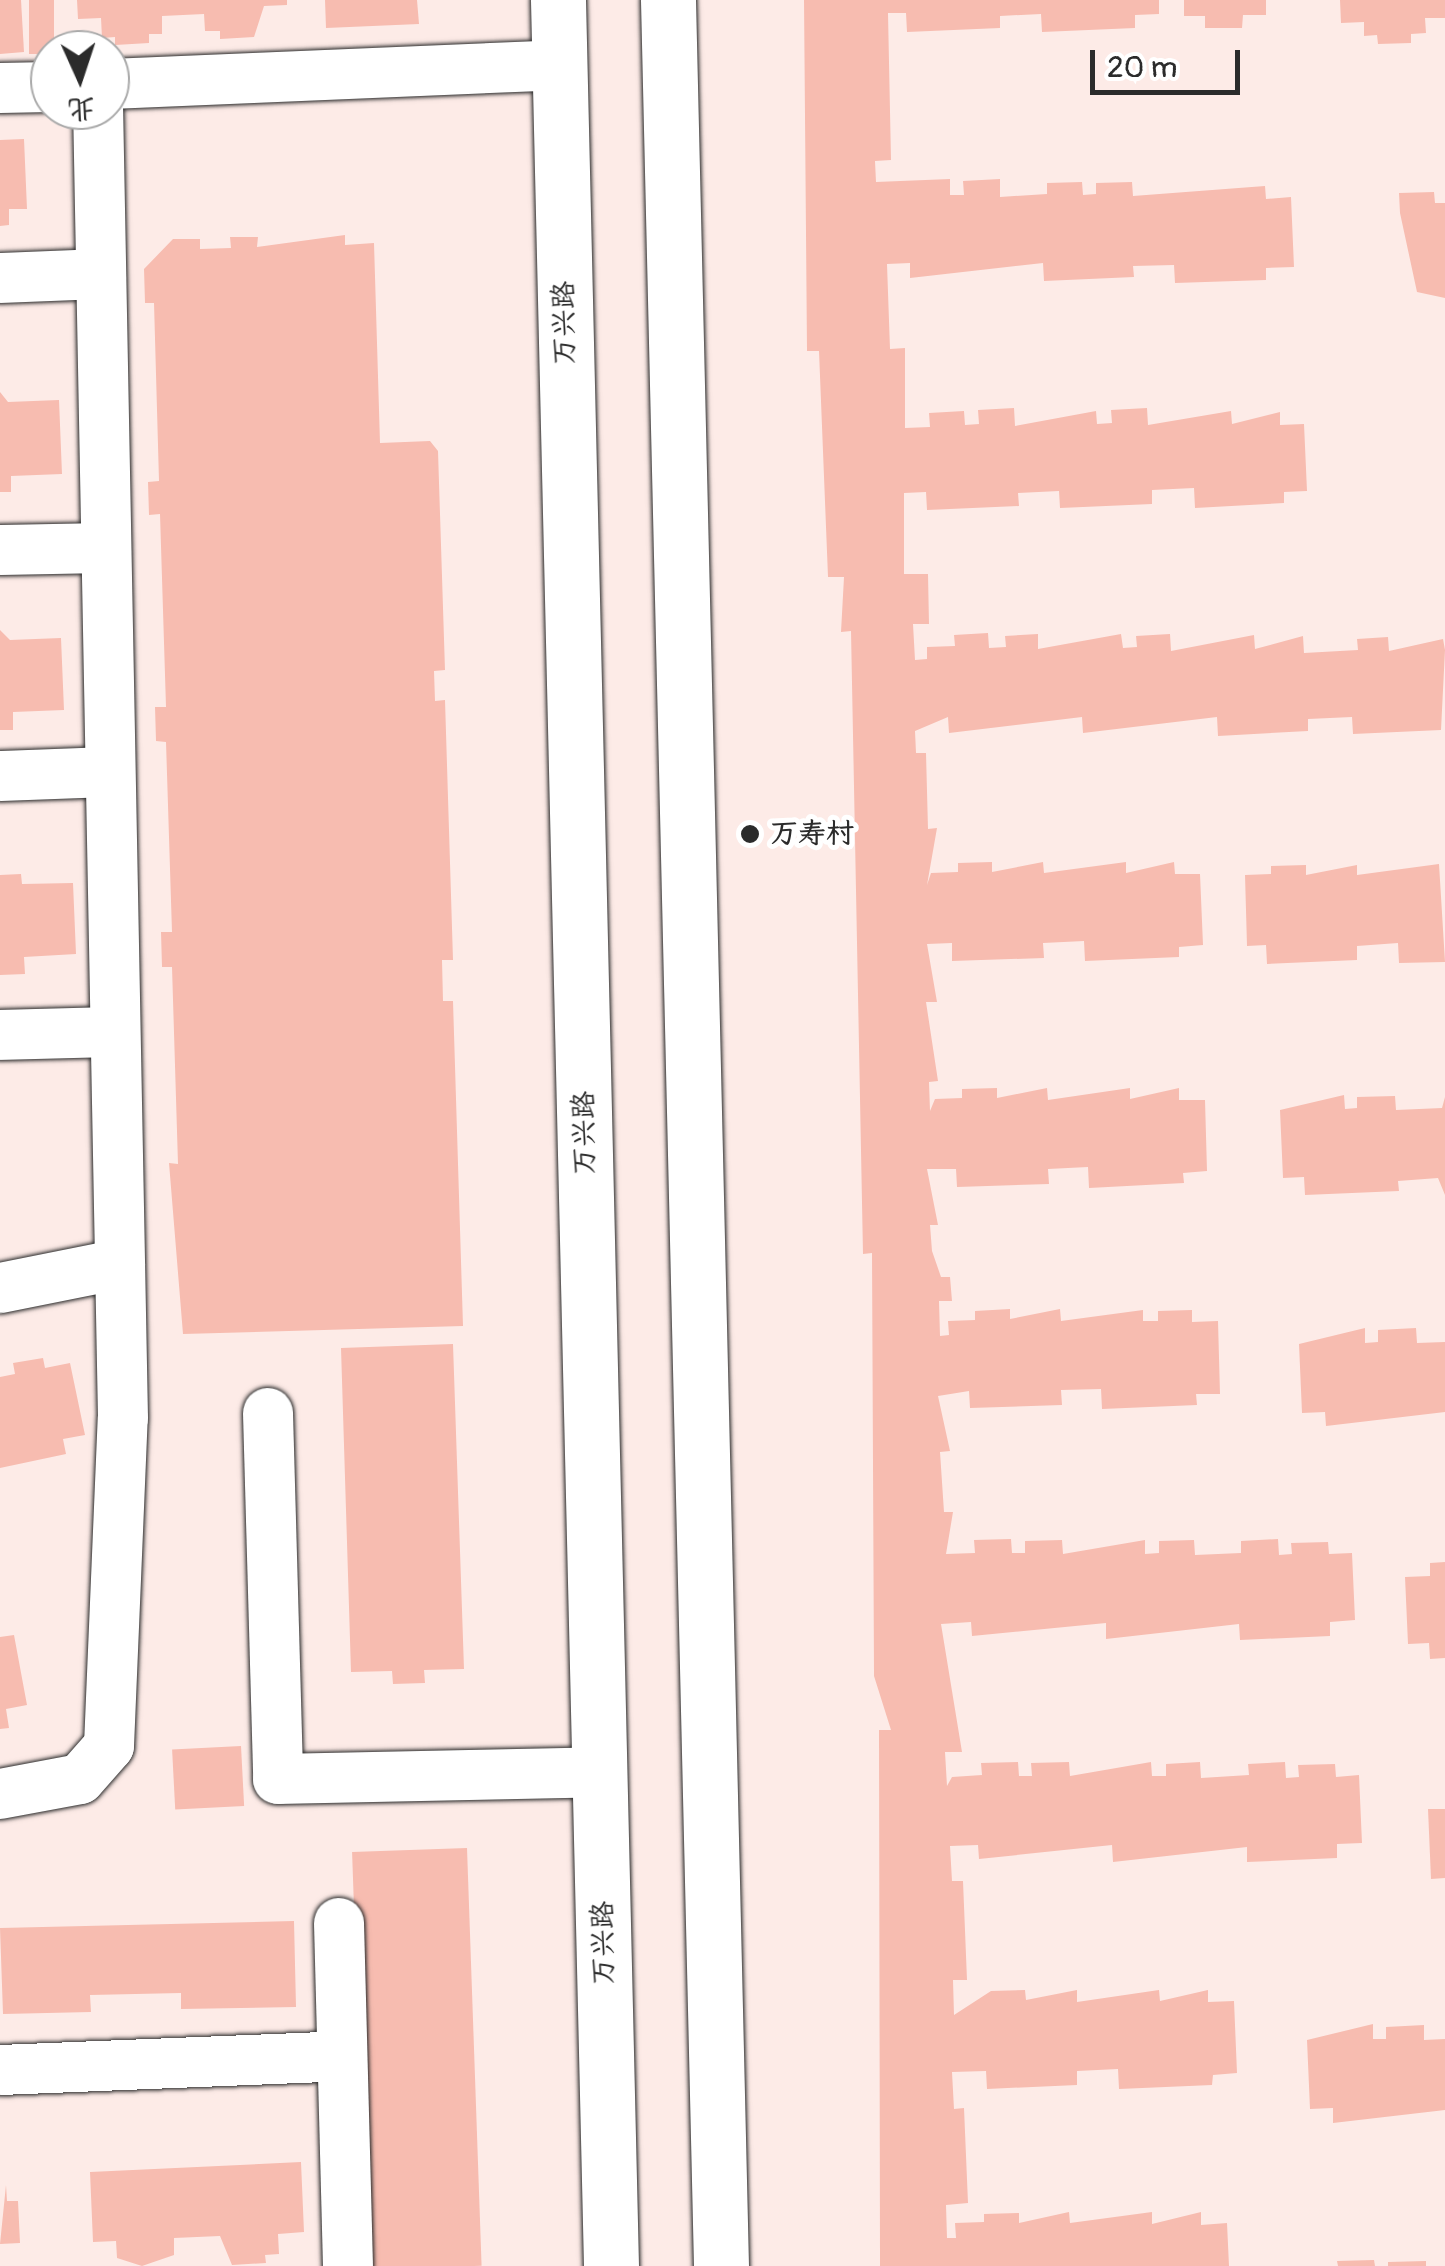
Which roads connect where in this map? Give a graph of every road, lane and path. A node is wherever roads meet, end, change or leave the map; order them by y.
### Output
1 (558, 0) edge
2 (668, 0) edge
3 (559, 66) junction
4 (130, 83) edge
5 (30, 87) edge
6 (0, 88) edge
7 (98, 130) edge
8 (101, 274) junction
9 (0, 278) edge
10 (106, 548) junction
11 (0, 550) edge
12 (110, 772) junction
13 (0, 776) edge
14 (115, 1032) junction
15 (0, 1035) edge
16 (120, 1264) junction
17 (0, 1288) edge
18 (268, 1412) dead end
19 (600, 1772) junction
20 (0, 1794) edge
21 (339, 1923) dead end
22 (342, 2056) junction
23 (0, 2070) edge
24 (348, 2266) edge
25 (611, 2266) edge
26 (722, 2266) edge

1 - 3 main road, 万兴路
2 - 26 main road
3 - 4 lane
3 - 19 main road, 万兴路
5 - 6 lane
7 - 8 lane
8 - 9 lane
8 - 10 lane
10 - 11 lane
10 - 12 lane
12 - 13 lane
12 - 14 lane
14 - 15 lane
14 - 16 lane
16 - 17 lane
16 - 20 lane
18 - 19 lane
19 - 25 main road, 万兴路
21 - 22 lane
22 - 23 lane
22 - 24 lane

